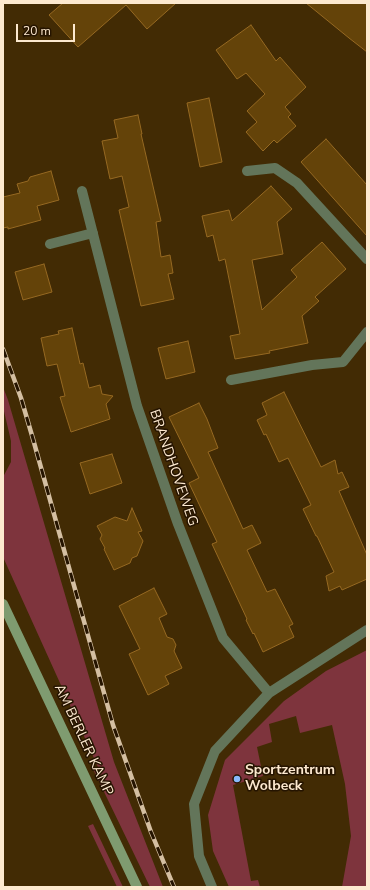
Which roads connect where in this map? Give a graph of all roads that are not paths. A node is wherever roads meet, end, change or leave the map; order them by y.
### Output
1 (247, 171) dead end
2 (82, 190) dead end
3 (93, 233) junction
4 (50, 244) dead end
5 (367, 259) edge
6 (367, 332) edge
7 (231, 380) dead end
8 (3, 604) edge
9 (367, 630) edge
10 (269, 693) junction
11 (137, 887) edge
12 (212, 887) edge

1 - 5 street
2 - 3 street, BRANDHOVEWEG
3 - 4 street
3 - 10 street, BRANDHOVEWEG
6 - 7 street
8 - 11 street, AM BERLER KAMP
9 - 10 street
10 - 12 street

